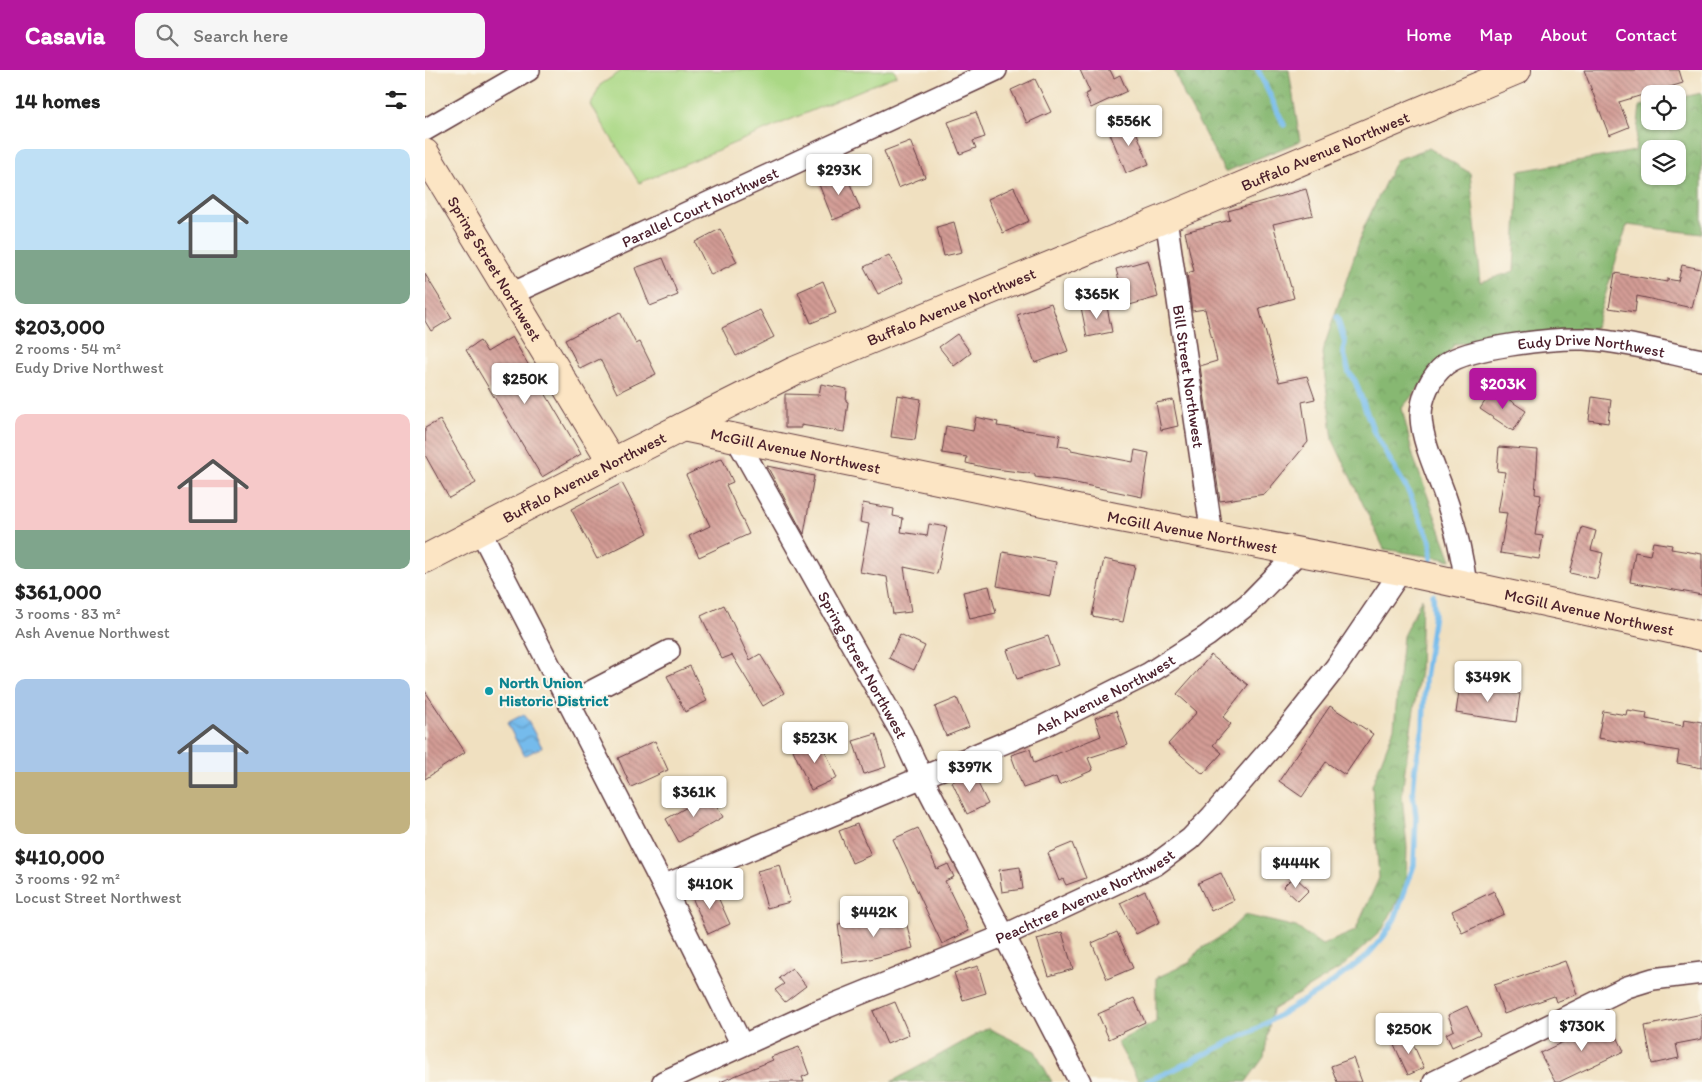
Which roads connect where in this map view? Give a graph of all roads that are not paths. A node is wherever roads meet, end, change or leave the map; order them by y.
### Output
1 (529, 70) edge
2 (996, 70) edge
3 (1517, 70) edge
4 (425, 130) edge
5 (425, 153) edge
6 (1166, 218) junction
7 (511, 294) junction
8 (1702, 360) edge
9 (683, 427) junction
10 (735, 438) junction
11 (612, 462) junction
12 (480, 530) junction
13 (1213, 535) junction
14 (1299, 552) junction
15 (425, 559) edge
16 (1401, 571) junction
17 (1466, 585) junction
18 (1702, 636) edge
19 (669, 650) dead end
20 (569, 703) junction
21 (923, 777) junction
22 (663, 886) junction
23 (1005, 935) junction
24 (1702, 973) edge
25 (742, 1045) junction
26 (663, 1082) edge
27 (1080, 1082) edge
28 (1434, 1082) edge

1 - 4 street
2 - 7 street, Parallel Court Northwest
3 - 6 street, Buffalo Avenue Northwest
5 - 7 street, Spring Street Northwest
6 - 9 street, Buffalo Avenue Northwest
6 - 13 street, Bill Street Northwest
7 - 11 street, Spring Street Northwest
8 - 17 street, Eudy Drive Northwest
9 - 10 street, McGill Avenue Northwest
9 - 11 street, Buffalo Avenue Northwest
10 - 13 street, McGill Avenue Northwest
10 - 21 street, Spring Street Northwest
11 - 12 street, Buffalo Avenue Northwest
12 - 15 street, Buffalo Avenue Northwest
12 - 20 street
13 - 14 street, McGill Avenue Northwest
14 - 16 street, McGill Avenue Northwest
14 - 21 street, Ash Avenue Northwest
16 - 17 street, McGill Avenue Northwest
16 - 23 street, Peachtree Avenue Northwest
17 - 18 street, McGill Avenue Northwest
19 - 20 street
20 - 22 street
21 - 22 street, Ash Avenue Northwest
21 - 23 street, Spring Street Northwest
22 - 25 street
23 - 25 street, Peachtree Avenue Northwest
23 - 27 street, Spring Street Northwest
24 - 28 street
25 - 26 street, Peachtree Avenue Northwest

